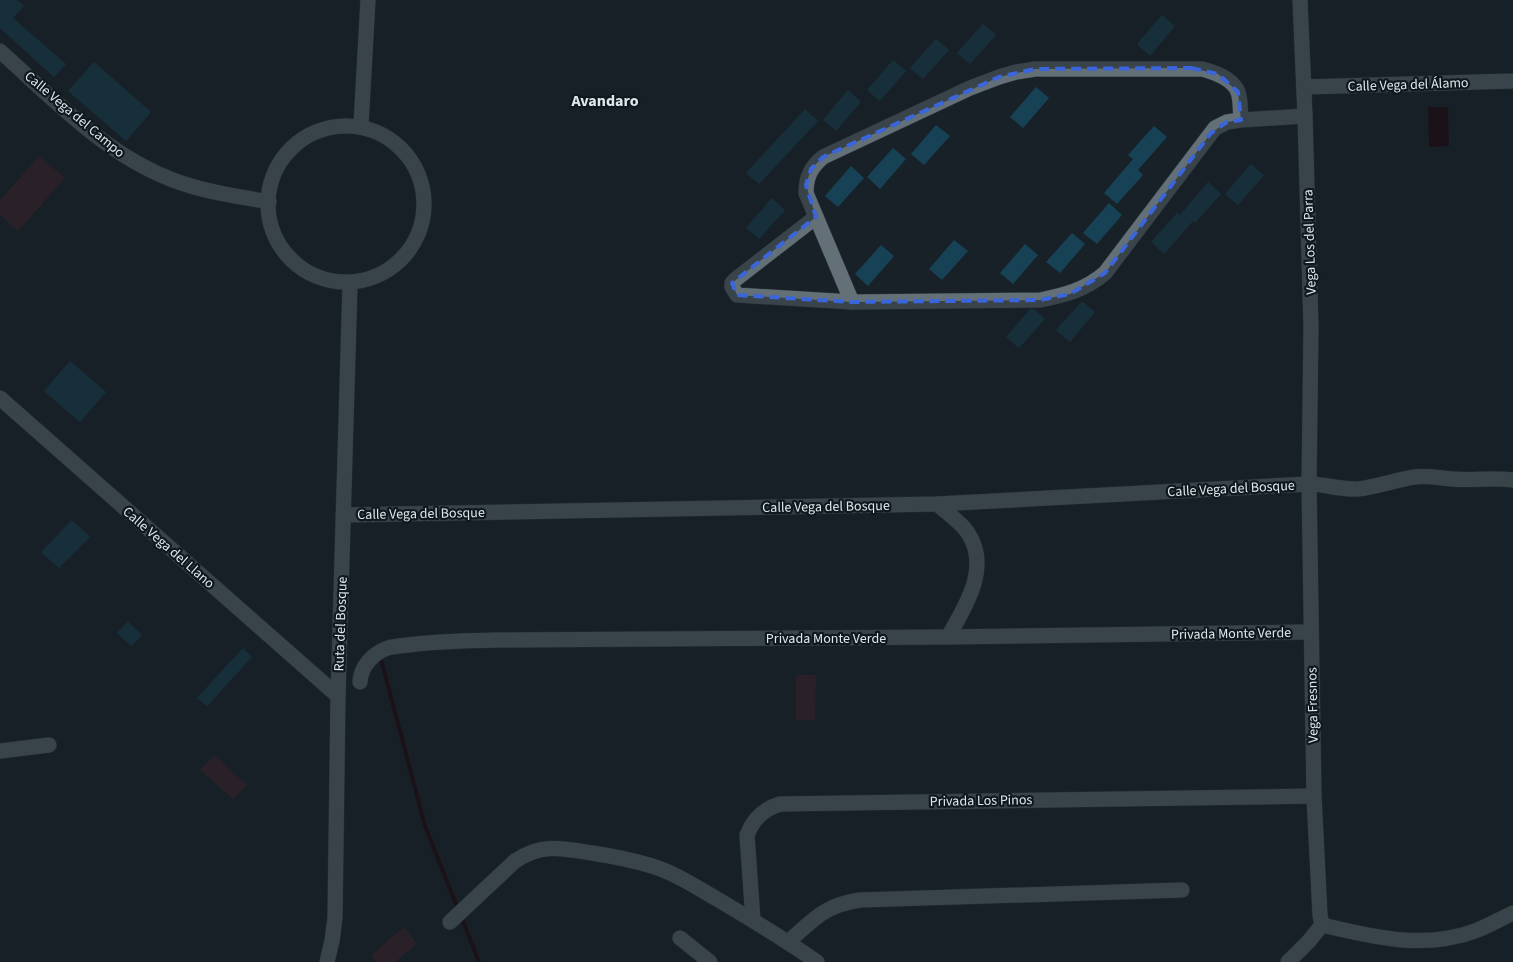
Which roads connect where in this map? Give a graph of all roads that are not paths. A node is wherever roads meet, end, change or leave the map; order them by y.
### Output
1 (368, 0) edge
2 (1300, 0) edge
3 (0, 52) edge
4 (1513, 81) edge
5 (1304, 88) junction
6 (1305, 116) junction
7 (1241, 120) junction
8 (361, 125) junction
9 (270, 202) junction
10 (816, 217) junction
11 (350, 285) junction
12 (852, 302) junction
13 (0, 398) edge
14 (1513, 480) edge
15 (1309, 484) junction
16 (937, 504) junction
17 (343, 515) junction
18 (1311, 632) junction
19 (948, 638) junction
20 (360, 682) dead end
21 (338, 696) junction
22 (49, 745) dead end
23 (0, 751) edge
24 (1314, 796) junction
25 (1182, 890) dead end
26 (1513, 913) edge
27 (753, 920) junction
28 (450, 922) dead end
29 (1322, 925) junction
30 (680, 938) dead end
31 (788, 942) junction
32 (327, 962) edge
33 (710, 962) edge
34 (816, 962) edge
35 (1288, 962) edge

1 - 8 street
2 - 5 street, Vega Los del Parra
3 - 9 street, Calle Vega del Campo
4 - 5 street, Calle Vega del Álamo
5 - 6 street, Vega Los del Parra
6 - 7 street
6 - 15 street, Vega Los del Parra
7 - 10 street
7 - 12 street
8 - 9 street
8 - 11 street
9 - 11 street
10 - 12 street
10 - 12 street
11 - 17 street, Ruta del Bosque
13 - 21 street, Calle Vega del Llano
14 - 15 street, Calle Vega del Bosque
15 - 16 street, Calle Vega del Bosque
15 - 18 street, Vega Fresnos
16 - 17 street, Calle Vega del Bosque
16 - 19 street
17 - 21 street, Ruta del Bosque
18 - 19 street, Privada Monte Verde
18 - 24 street, Vega Fresnos
19 - 20 street, Privada Monte Verde
21 - 32 street, Ruta del Bosque
22 - 23 street
24 - 27 street, Privada Los Pinos
24 - 29 street, Vega Fresnos
25 - 31 street
26 - 29 street
27 - 28 street
27 - 31 street
29 - 35 street
30 - 33 street
31 - 34 street

